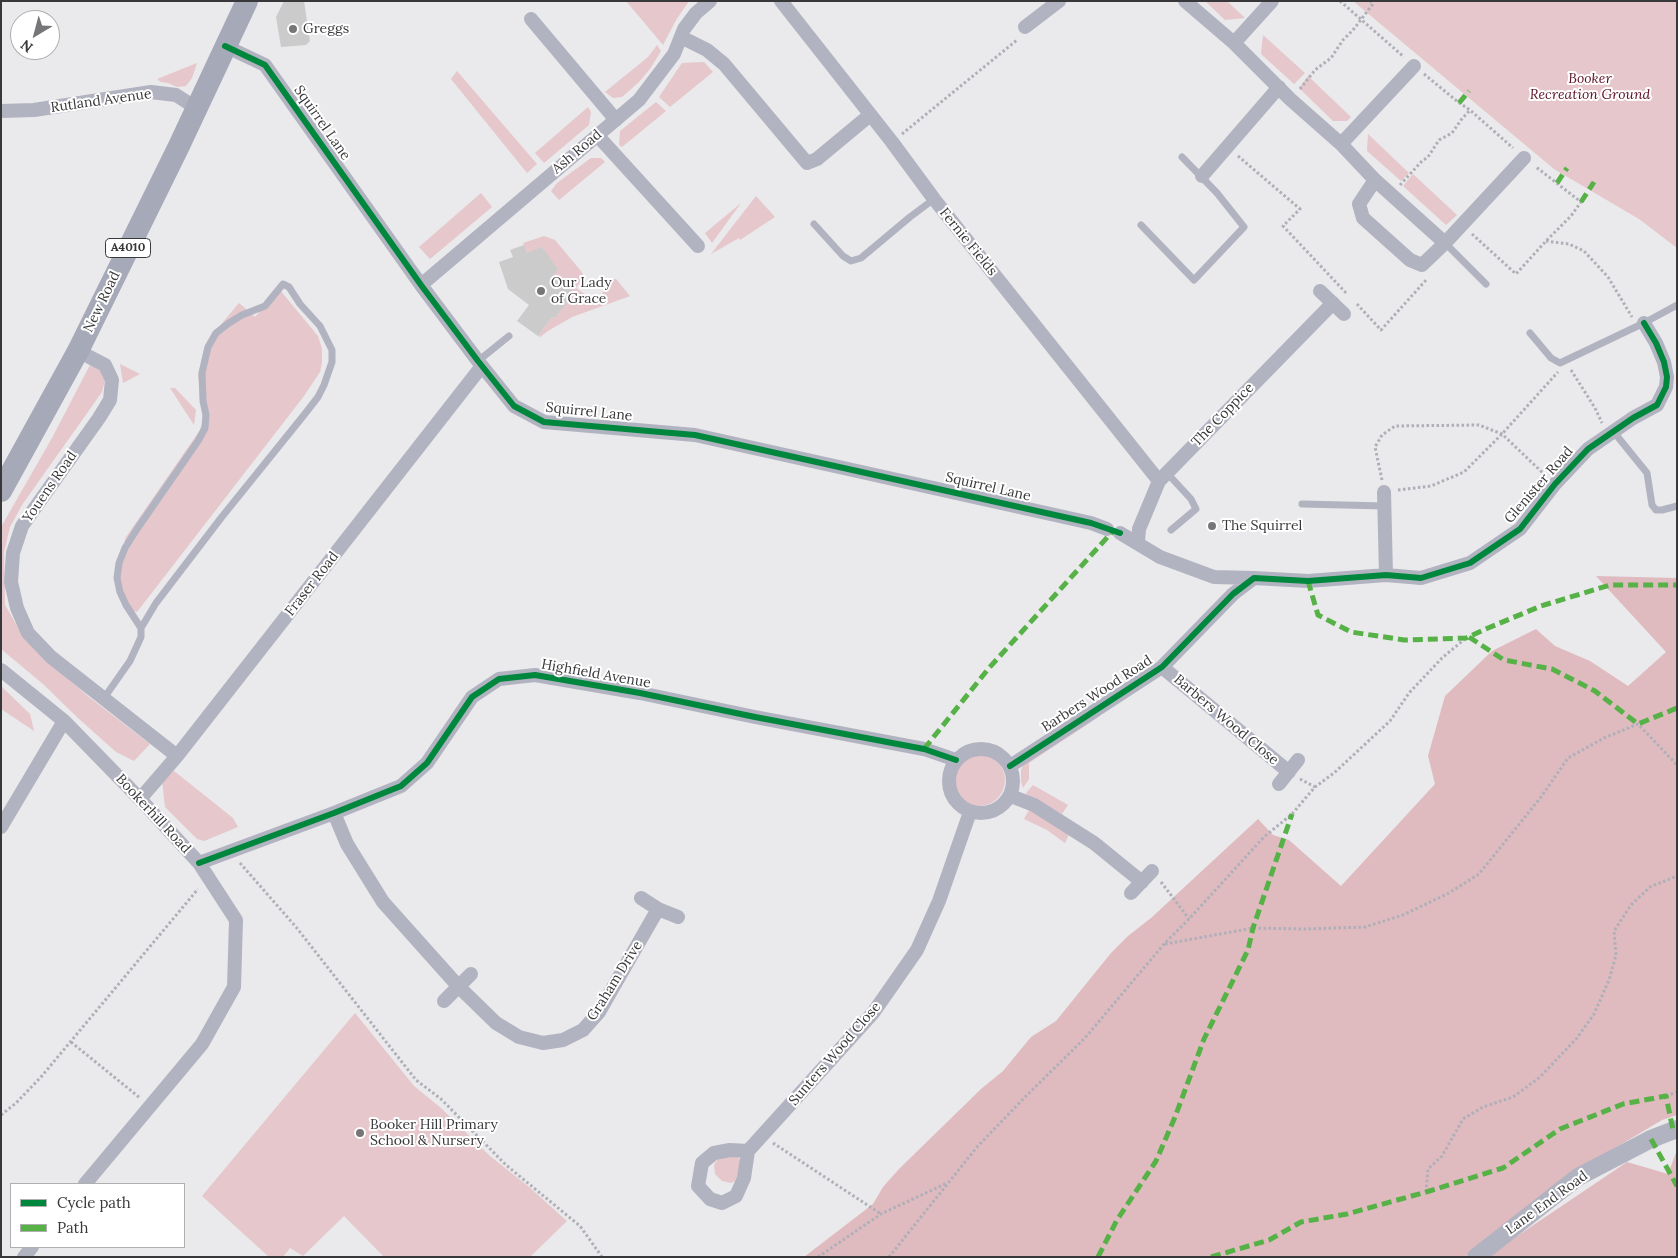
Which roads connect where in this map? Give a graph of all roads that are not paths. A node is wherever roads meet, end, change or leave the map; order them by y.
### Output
1 (247, 1) edge
2 (710, 1) edge
3 (781, 1) edge
4 (1059, 1) edge
5 (1185, 1) edge
6 (1272, 1) edge
7 (532, 20) dead end
8 (1026, 27) road end
9 (681, 37) junction
10 (1234, 43) junction
11 (225, 46) junction
12 (1414, 66) road end
13 (1279, 87) junction
14 (196, 108) junction
15 (1, 112) edge
16 (870, 115) junction
17 (616, 120) junction
18 (597, 135) junction
19 (1341, 144) junction
20 (1182, 157) dead end
21 (1524, 158) road end
22 (1202, 176) junction
23 (1375, 180) junction
24 (934, 199) junction
25 (814, 224) dead end
26 (1141, 225) dead end
27 (1445, 243) junction
28 (698, 246) dead end
29 (1486, 284) dead end
30 (421, 285) junction
31 (1320, 291) dead end
32 (1333, 303) junction
33 (1677, 305) edge
34 (1344, 314) dead end
35 (1641, 324) junction
36 (1530, 333) dead end
37 (509, 336) dead end
38 (78, 350) junction
39 (480, 364) junction
40 (1610, 433) junction
41 (1163, 477) junction
42 (1, 491) edge
43 (1384, 492) road end
44 (1302, 504) dead end
45 (1385, 506) junction
46 (1677, 506) edge
47 (1171, 530) dead end
48 (1138, 542) junction
49 (1386, 576) junction
50 (1254, 578) junction
51 (141, 628) junction
52 (1162, 667) junction
53 (1, 670) edge
54 (104, 698) junction
55 (64, 722) junction
56 (176, 756) junction
57 (956, 760) junction
58 (1298, 760) dead end
59 (1010, 766) junction
60 (1289, 772) junction
61 (1279, 784) dead end
62 (1011, 796) junction
63 (140, 799) junction
64 (970, 812) junction
65 (334, 813) junction
66 (1, 827) edge
67 (199, 863) junction
68 (1152, 871) road end
69 (1142, 882) junction
70 (1131, 893) dead end
71 (641, 898) dead end
72 (658, 909) junction
73 (678, 917) dead end
74 (472, 974) dead end
75 (459, 987) junction
76 (444, 1001) dead end
77 (1677, 1129) edge
78 (748, 1151) dead end
79 (87, 1183) edge
80 (1476, 1257) edge

1 - 11 highway, New Road / A4010
2 - 9 street, Ash Road
3 - 16 street, Fernie Fields
4 - 8 street
5 - 10 street
6 - 10 street
7 - 17 street
9 - 16 street
9 - 17 street, Ash Road
10 - 13 street
11 - 14 highway, New Road / A4010
11 - 30 street, Squirrel Lane
12 - 19 street
13 - 19 street
13 - 22 street
14 - 15 street, Rutland Avenue
14 - 38 highway, New Road / A4010
16 - 24 street, Fernie Fields
17 - 18 street, Ash Road
18 - 28 street
18 - 30 street, Ash Road
19 - 23 street
20 - 22 lane
21 - 27 street
22 - 26 lane
23 - 27 street
23 - 27 street
24 - 25 lane
24 - 41 street, Fernie Fields
27 - 29 lane
30 - 39 street, Squirrel Lane
31 - 32 street
32 - 34 street
32 - 41 street, The Coppice
33 - 35 lane
35 - 36 lane
35 - 40 street, Glenister Road
37 - 39 lane
38 - 42 highway, New Road / A4010
38 - 54 street, Youens Road
39 - 48 street, Squirrel Lane
39 - 56 street, Fraser Road
40 - 46 lane
40 - 49 street, Glenister Road
41 - 47 lane
41 - 48 street, The Coppice
43 - 45 street
44 - 45 lane
45 - 49 street
48 - 50 street, Squirrel Lane
49 - 50 street, Glenister Road
50 - 52 street, Barbers Wood Road
51 - 51 lane
51 - 54 lane
52 - 59 street, Barbers Wood Road
52 - 60 street, Barbers Wood Close
53 - 55 street, Bookerhill Road
54 - 56 street, Youens Road
55 - 63 street, Bookerhill Road
55 - 66 street
56 - 63 street, Fraser Road
57 - 59 street
57 - 64 street
57 - 65 street, Highfield Avenue
58 - 60 street, Barbers Wood Close
59 - 62 street
60 - 61 street, Barbers Wood Close
62 - 64 street
62 - 69 street
63 - 67 street, Bookerhill Road
64 - 78 street, Sunters Wood Close
65 - 67 street, Highfield Avenue
65 - 75 street, Graham Drive
67 - 79 street, Bookerhill Road
68 - 69 street
69 - 70 street
71 - 72 street
72 - 73 street
72 - 75 street, Graham Drive
74 - 75 street
75 - 76 street
77 - 80 street, Lane End Road

